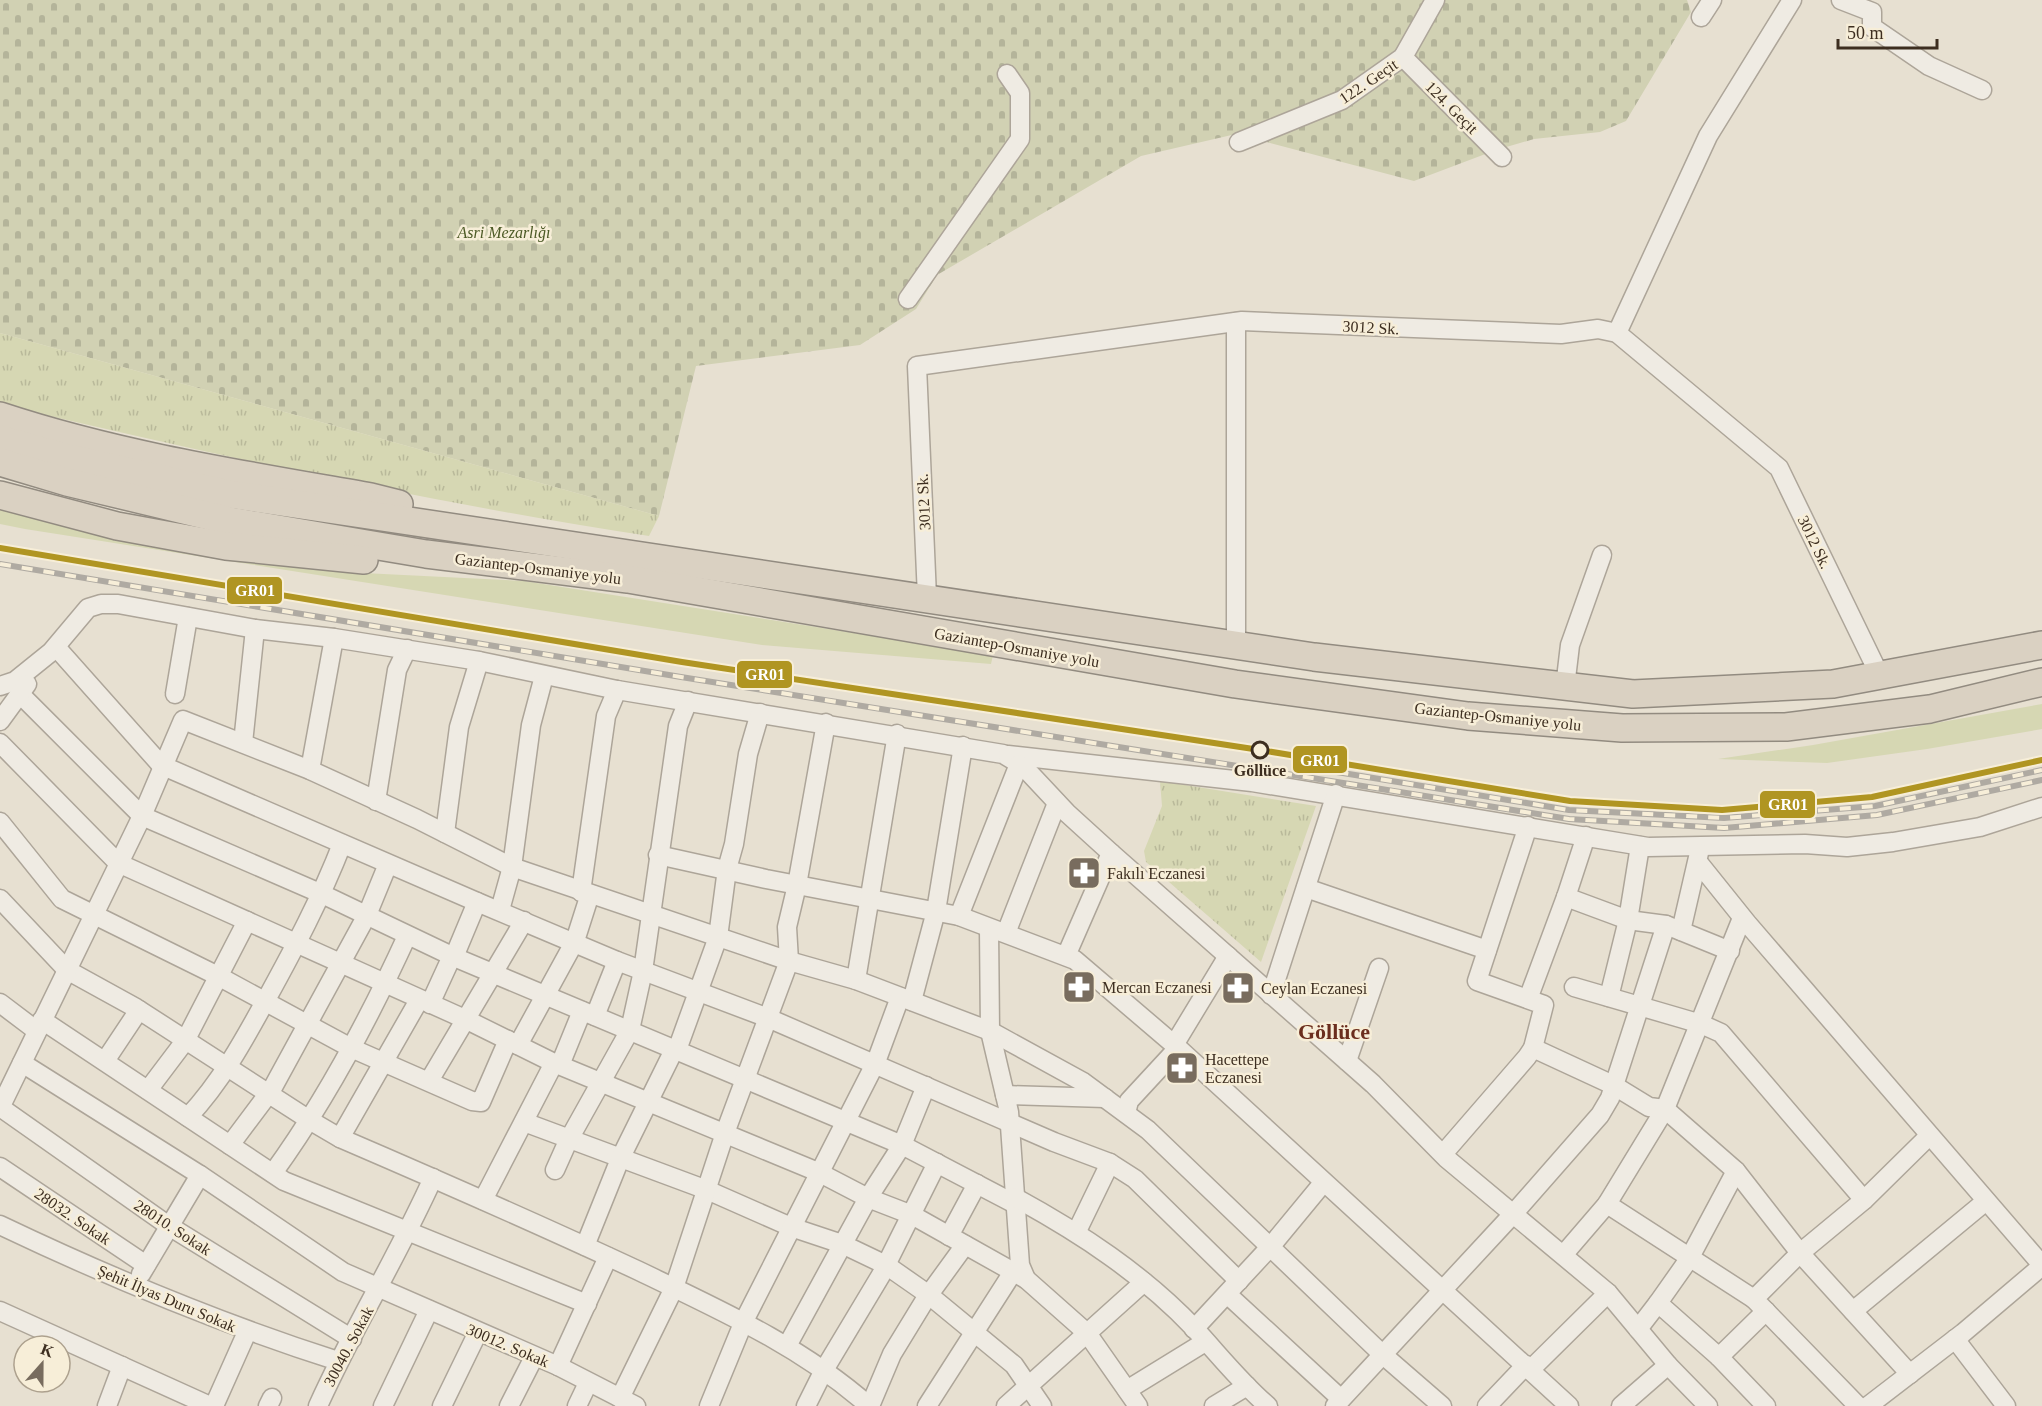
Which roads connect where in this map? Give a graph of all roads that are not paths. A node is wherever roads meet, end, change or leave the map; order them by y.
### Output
1 (1435, 0) edge
2 (1712, 0) edge
3 (1792, 0) edge
4 (1841, 0) edge
5 (1701, 17) dead end
6 (1403, 57) junction
7 (1007, 74) dead end
8 (1982, 90) dead end
9 (1239, 142) dead end
10 (1502, 157) dead end
11 (908, 299) dead end
12 (1236, 322) junction
13 (1617, 333) junction
14 (0, 416) edge
15 (0, 439) edge
16 (0, 462) edge
17 (0, 495) edge
18 (540, 541) junction
19 (1602, 555) dead end
20 (628, 579) junction
21 (927, 597) junction
22 (188, 616) junction
23 (255, 628) junction
24 (334, 638) junction
25 (1236, 645) junction
26 (2042, 645) edge
27 (53, 649) junction
28 (406, 649) junction
29 (479, 661) junction
30 (544, 676) junction
31 (1880, 676) junction
32 (2042, 682) edge
33 (0, 686) edge
34 (1565, 687) junction
35 (617, 690) junction
36 (20, 693) junction
37 (175, 694) dead end
38 (688, 701) junction
39 (759, 713) junction
40 (0, 721) edge
41 (826, 723) junction
42 (897, 734) junction
43 (0, 743) edge
44 (243, 743) junction
45 (963, 746) junction
46 (1003, 754) junction
47 (1019, 764) junction
48 (161, 765) junction
49 (310, 770) junction
50 (1336, 794) junction
51 (376, 801) junction
52 (1058, 802) junction
53 (2042, 807) edge
54 (142, 816) junction
55 (0, 822) edge
56 (1528, 826) junction
57 (445, 833) junction
58 (1586, 836) junction
59 (342, 844) junction
60 (1640, 846) junction
61 (1111, 853) junction
62 (658, 855) junction
63 (1699, 855) junction
64 (118, 863) junction
65 (388, 864) junction
66 (512, 867) junction
67 (727, 869) junction
68 (797, 885) junction
69 (1306, 888) junction
70 (585, 893) junction
71 (322, 894) junction
72 (1566, 897) junction
73 (0, 899) edge
74 (868, 900) junction
75 (477, 902) junction
76 (500, 910) junction
77 (936, 911) junction
78 (92, 915) junction
79 (367, 915) junction
80 (651, 916) junction
81 (959, 916) junction
82 (1742, 918) junction
83 (1628, 920) junction
84 (247, 921) junction
85 (524, 921) junction
86 (1673, 928) junction
87 (998, 931) junction
88 (406, 936) junction
89 (718, 937) junction
90 (575, 941) junction
91 (297, 943) junction
92 (1487, 950) junction
93 (1730, 951) junction
94 (1066, 956) junction
95 (1228, 956) junction
96 (453, 957) junction
97 (617, 961) junction
98 (789, 961) junction
99 (339, 962) junction
100 (1380, 968) dead end
101 (67, 970) junction
102 (643, 971) junction
103 (495, 974) junction
104 (218, 976) junction
105 (856, 980) junction
106 (385, 985) junction
107 (1574, 987) dead end
108 (700, 993) junction
109 (1271, 995) junction
110 (545, 996) junction
111 (1610, 997) junction
112 (906, 999) junction
113 (1528, 999) junction
114 (424, 1002) junction
115 (0, 1003) edge
116 (264, 1003) junction
117 (1638, 1005) junction
118 (139, 1010) junction
119 (589, 1013) junction
120 (768, 1018) junction
121 (467, 1020) junction
122 (1701, 1024) junction
123 (308, 1025) junction
124 (40, 1026) junction
125 (630, 1030) junction
126 (990, 1031) junction
127 (185, 1041) junction
128 (513, 1042) junction
129 (1176, 1047) junction
130 (351, 1048) junction
131 (1533, 1048) junction
132 (677, 1050) junction
133 (105, 1061) junction
134 (1347, 1061) junction
135 (383, 1062) junction
136 (876, 1062) junction
137 (22, 1063) junction
138 (557, 1064) junction
139 (227, 1068) junction
140 (746, 1078) junction
141 (429, 1082) junction
142 (600, 1082) junction
143 (1613, 1085) junction
144 (926, 1086) junction
145 (148, 1090) junction
146 (268, 1093) junction
147 (1005, 1095) junction
148 (1106, 1098) junction
149 (648, 1103) junction
150 (0, 1107) edge
151 (1665, 1109) junction
152 (1126, 1113) junction
153 (188, 1117) junction
154 (845, 1120) junction
155 (311, 1121) junction
156 (524, 1122) junction
157 (1009, 1122) junction
158 (725, 1133) junction
159 (1929, 1136) junction
160 (340, 1138) junction
161 (568, 1141) junction
162 (230, 1145) junction
163 (902, 1145) junction
164 (1443, 1155) junction
165 (620, 1159) junction
166 (937, 1163) junction
167 (1110, 1163) junction
168 (0, 1167) edge
169 (555, 1170) dead end
170 (1736, 1171) junction
171 (818, 1172) junction
172 (273, 1173) junction
173 (200, 1175) junction
174 (433, 1178) junction
175 (1323, 1183) junction
176 (978, 1184) junction
177 (707, 1190) junction
178 (868, 1198) junction
179 (483, 1200) junction
180 (1015, 1200) junction
181 (1864, 1200) junction
182 (1986, 1201) junction
183 (1607, 1204) junction
184 (1514, 1213) junction
185 (912, 1215) junction
186 (0, 1225) edge
187 (170, 1226) junction
188 (791, 1227) junction
189 (409, 1231) junction
190 (1077, 1231) junction
191 (957, 1240) junction
192 (842, 1244) junction
193 (585, 1246) junction
194 (1271, 1246) junction
195 (1800, 1252) junction
196 (1564, 1254) junction
197 (608, 1257) junction
198 (1689, 1259) junction
199 (146, 1265) junction
200 (886, 1265) junction
201 (2042, 1265) edge
202 (1019, 1276) junction
203 (1144, 1282) junction
204 (135, 1284) junction
205 (379, 1287) junction
206 (674, 1288) junction
207 (1233, 1288) junction
208 (1442, 1290) junction
209 (1608, 1293) junction
210 (929, 1294) junction
211 (1658, 1303) junction
212 (587, 1304) junction
213 (1760, 1305) junction
214 (429, 1310) junction
215 (0, 1311) edge
216 (1853, 1311) junction
217 (744, 1322) junction
218 (1638, 1329) junction
219 (247, 1332) junction
220 (478, 1332) junction
221 (976, 1332) junction
222 (1087, 1333) junction
223 (1199, 1335) junction
224 (352, 1339) junction
225 (1955, 1339) junction
226 (788, 1346) junction
227 (1382, 1354) junction
228 (534, 1357) junction
229 (1719, 1357) junction
230 (338, 1361) junction
231 (1668, 1365) junction
232 (122, 1366) junction
233 (558, 1366) junction
234 (1528, 1367) junction
235 (824, 1370) junction
236 (1910, 1374) junction
237 (588, 1383) junction
238 (1030, 1386) junction
239 (1247, 1386) junction
240 (1127, 1390) junction
241 (628, 1402) edge
242 (1338, 1402) edge
243 (107, 1406) edge
244 (212, 1406) edge
245 (318, 1406) edge
246 (383, 1406) edge
247 (442, 1406) edge
248 (508, 1406) edge
249 (577, 1406) edge
250 (708, 1406) edge
251 (806, 1406) edge
252 (870, 1406) edge
253 (927, 1406) edge
254 (1006, 1406) edge
255 (1042, 1406) edge
256 (1138, 1406) edge
257 (1214, 1406) edge
258 (1268, 1406) edge
259 (1442, 1406) edge
260 (1487, 1406) edge
261 (1569, 1406) edge
262 (1622, 1406) edge
263 (1708, 1406) edge
264 (1766, 1406) edge
265 (1858, 1406) edge
266 (1868, 1406) edge
267 (2006, 1406) edge

1 - 6 street, 122. Geçit
2 - 5 street
3 - 13 street
4 - 8 street
6 - 9 street, 122. Geçit
6 - 10 street, 124. Geçit
7 - 11 street
12 - 13 street, 3012 Sk.
12 - 21 street, 3012 Sk.
12 - 25 street
13 - 31 street, 3012 Sk.
14 - 18 highway
15 - 18 highway, Gaziantep-Osmaniye yolu
16 - 20 highway, Gaziantep-Osmaniye yolu
17 - 20 highway
18 - 21 highway, Gaziantep-Osmaniye yolu
19 - 34 street
20 - 32 highway, Gaziantep-Osmaniye yolu
21 - 25 highway, Gaziantep-Osmaniye yolu
22 - 23 street
22 - 27 street
22 - 37 street
23 - 24 street
23 - 44 street
24 - 28 street
24 - 49 street
25 - 34 highway, Gaziantep-Osmaniye yolu
26 - 31 highway, Gaziantep-Osmaniye yolu
27 - 33 street
27 - 36 street
27 - 48 street
28 - 29 street
28 - 51 street
29 - 30 street
29 - 57 street
30 - 35 street
30 - 66 street
31 - 34 highway, Gaziantep-Osmaniye yolu
35 - 38 street
35 - 70 street
36 - 40 street
36 - 54 street
38 - 39 street
38 - 62 street
39 - 41 street
39 - 67 street
41 - 42 street
41 - 68 street
42 - 45 street
42 - 74 street
43 - 64 street
44 - 48 street
44 - 49 street
45 - 46 street
45 - 77 street
46 - 47 street
46 - 50 street
47 - 52 street
47 - 81 street
48 - 54 street
48 - 59 street
49 - 51 street
50 - 56 street
50 - 69 street
51 - 57 street
52 - 61 street
52 - 87 street
53 - 63 street
54 - 64 street
54 - 71 street
55 - 78 street
56 - 58 street
56 - 92 street
57 - 66 street
58 - 60 street
58 - 72 street
59 - 65 street
59 - 71 street
60 - 63 street
60 - 83 street
61 - 94 street
61 - 95 street
62 - 67 street
62 - 80 street
63 - 82 street
63 - 86 street
64 - 78 street
64 - 84 street
65 - 75 street
65 - 79 street
66 - 70 street
66 - 76 street
67 - 68 street
67 - 89 street
68 - 74 street
68 - 98 street
69 - 92 street
69 - 109 street
70 - 80 street
70 - 90 street
71 - 79 street
71 - 91 street
72 - 83 street
72 - 113 street
73 - 101 street
74 - 77 street
74 - 105 street
75 - 76 street
75 - 96 street
76 - 85 street
77 - 81 street
77 - 112 street
78 - 101 street
78 - 104 street
79 - 88 street
79 - 99 street
80 - 89 street
80 - 102 street
81 - 87 street
82 - 93 street
82 - 159 street
83 - 86 street
83 - 111 street
84 - 91 street
84 - 104 street
85 - 90 street
85 - 103 street
86 - 93 street
86 - 117 street
87 - 94 street
87 - 126 street
88 - 96 street
88 - 106 street
89 - 98 street
89 - 108 street
90 - 97 street
90 - 110 street
91 - 99 street
91 - 116 street
92 - 113 street
93 - 122 street
94 - 129 street
95 - 109 street
95 - 129 street
96 - 103 street
96 - 114 street
97 - 102 street
97 - 119 street
98 - 105 street
98 - 120 street
99 - 106 street
99 - 123 street
100 - 134 street
101 - 118 street
101 - 124 street
102 - 108 street
102 - 125 street
103 - 110 street
103 - 121 street
104 - 116 street
104 - 127 street
105 - 112 street
106 - 114 street
106 - 130 street
107 - 111 street
108 - 120 street
108 - 132 street
109 - 134 street
110 - 119 street
110 - 128 street
111 - 117 street
112 - 126 street
112 - 136 street
113 - 131 street
114 - 121 street
114 - 135 street
115 - 124 street
116 - 123 street
116 - 139 street
117 - 122 street
117 - 143 street
118 - 127 street
118 - 133 street
119 - 125 street
119 - 138 street
120 - 136 street
120 - 140 street
121 - 128 street
121 - 141 street
122 - 151 street
122 - 181 street
123 - 130 street
123 - 146 street
124 - 133 street
124 - 137 street
125 - 132 street
125 - 142 street
126 - 147 street
126 - 148 street
127 - 139 street
127 - 145 street
128 - 138 street
128 - 141 street
129 - 152 street
129 - 175 street
130 - 135 street
130 - 155 street
131 - 143 street
131 - 164 street
132 - 140 street
132 - 149 street
133 - 145 street
134 - 164 street
135 - 141 street
135 - 160 street
136 - 144 street
136 - 154 street
137 - 150 street
137 - 173 street, 30012. Sokak
138 - 142 street
138 - 156 street
139 - 146 street
139 - 153 street
140 - 154 street
140 - 158 street
142 - 149 street
142 - 161 street
143 - 151 street
143 - 184 street
144 - 157 street
144 - 163 street
145 - 153 street
146 - 155 street
146 - 162 street
147 - 148 street
147 - 157 street
148 - 152 street
149 - 158 street
149 - 165 street
150 - 187 street, 28010. Sokak
151 - 170 street
151 - 183 street
152 - 194 street
153 - 162 street
154 - 163 street
154 - 171 street
155 - 160 street
155 - 172 street
156 - 161 street
156 - 179 street
157 - 167 street
157 - 180 street
158 - 171 street
158 - 177 street
159 - 181 street
159 - 182 street
160 - 174 street
161 - 165 street
161 - 169 street
162 - 172 street
163 - 166 street
163 - 178 street
164 - 184 street
165 - 177 street
165 - 193 street
166 - 176 street
166 - 185 street
167 - 190 street
167 - 207 street
168 - 199 street, 28032. Sokak
170 - 195 street
170 - 198 street
171 - 178 street
171 - 188 street
172 - 189 street
173 - 187 street
173 - 205 street, 30012. Sokak
174 - 179 street
174 - 189 street, 30040. Sokak
175 - 194 street
175 - 208 street
176 - 180 street
176 - 191 street
177 - 188 street
177 - 206 street
178 - 185 street
178 - 192 street
179 - 193 street
180 - 190 street
180 - 202 street
181 - 195 street
182 - 201 street
182 - 216 street
183 - 196 street
183 - 198 street
184 - 196 street
184 - 208 street
185 - 191 street
185 - 200 street
186 - 204 street, Şehit İlyas Duru Sokak
187 - 199 street
187 - 224 street, 28010. Sokak
188 - 192 street
188 - 217 street
189 - 205 street, 30040. Sokak
189 - 212 street
190 - 203 street
191 - 202 street
191 - 210 street
192 - 200 street
192 - 226 street
193 - 197 street
194 - 207 street
194 - 227 street
195 - 213 street
195 - 216 street
196 - 209 street
197 - 206 street
197 - 212 street
198 - 211 street
198 - 213 street
199 - 204 street
200 - 210 street
200 - 235 street
201 - 225 street
202 - 221 street
202 - 222 street
203 - 222 street
203 - 223 street
204 - 219 street, Şehit İlyas Duru Sokak
205 - 214 street, 30012. Sokak
205 - 224 street, 30040. Sokak
206 - 217 street
206 - 241 street
207 - 223 street
207 - 242 street
208 - 227 street
208 - 234 street
209 - 218 street
209 - 234 street
210 - 221 street
210 - 252 street
211 - 218 street
211 - 229 street
212 - 233 street
213 - 229 street
213 - 265 street
214 - 220 street, 30012. Sokak
214 - 246 street
215 - 232 street
216 - 236 street
217 - 226 street
217 - 250 street
218 - 231 street
219 - 230 street, Şehit İlyas Duru Sokak
219 - 244 street
220 - 228 street, 30012. Sokak
220 - 247 street
221 - 238 street
221 - 253 street
222 - 238 street
222 - 240 street
223 - 239 street
223 - 240 street
224 - 230 street, 30040. Sokak
225 - 236 street
225 - 267 street
226 - 235 street
227 - 242 street
227 - 259 street
228 - 233 street, 30012. Sokak
228 - 248 street
229 - 264 street
230 - 245 street, 30040. Sokak
231 - 262 street
231 - 263 street
232 - 243 street
232 - 244 street
233 - 237 street, 30012. Sokak
234 - 260 street
234 - 261 street
235 - 251 street
235 - 252 street
236 - 266 street
237 - 241 street, 30012. Sokak
237 - 249 street
238 - 254 street
238 - 255 street
239 - 257 street
239 - 258 street
240 - 256 street

